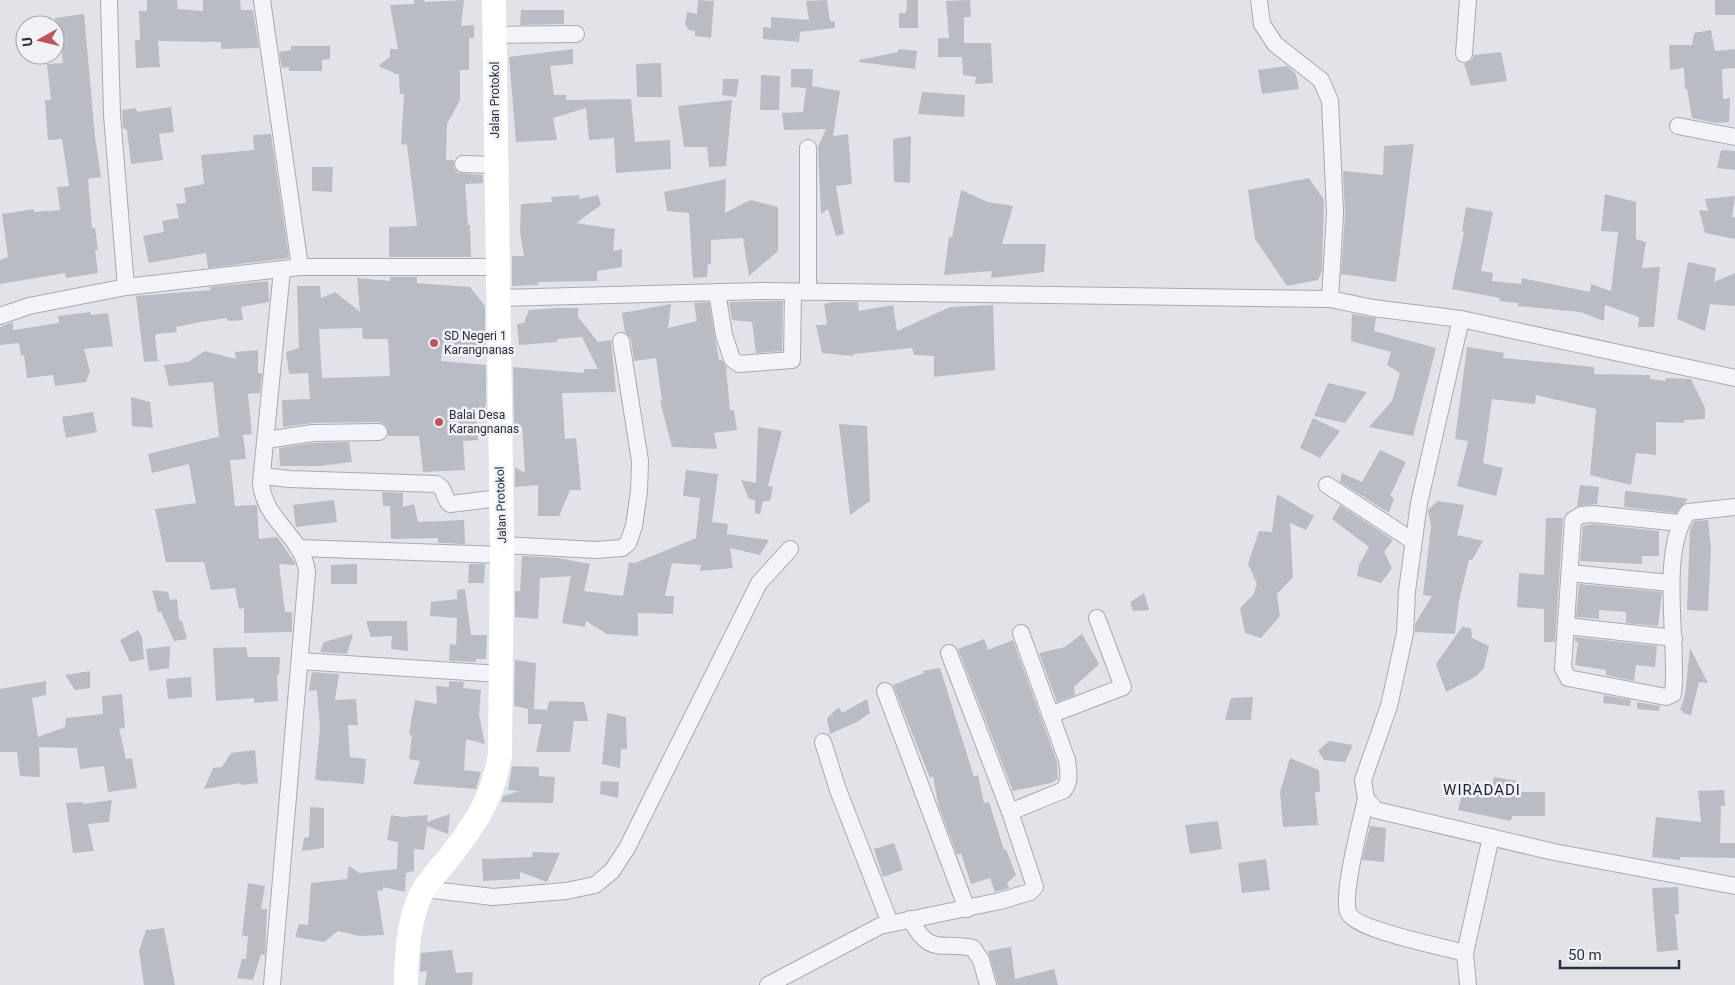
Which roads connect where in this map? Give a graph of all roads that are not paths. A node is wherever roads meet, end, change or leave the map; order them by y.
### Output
1 (108, 0) edge
2 (262, 0) edge
3 (494, 0) edge
4 (1259, 0) edge
5 (1468, 0) edge
6 (576, 34) dead end
7 (495, 36) junction
8 (1464, 54) dead end
9 (1678, 126) dead end
10 (1735, 137) edge
11 (808, 148) dead end
12 (463, 164) dead end
13 (496, 165) junction
14 (300, 267) junction
15 (497, 267) junction
16 (282, 270) junction
17 (126, 287) junction
18 (718, 292) junction
19 (800, 292) junction
20 (497, 298) junction
21 (1330, 299) junction
22 (0, 316) edge
23 (1461, 319) junction
24 (621, 341) dead end
25 (1735, 378) edge
26 (379, 432) dead end
27 (266, 440) junction
28 (262, 476) junction
29 (1327, 485) dead end
30 (500, 498) junction
31 (1735, 507) edge
32 (1680, 523) junction
33 (1413, 541) junction
34 (298, 548) junction
35 (790, 549) dead end
36 (502, 550) junction
37 (1570, 573) junction
38 (1670, 583) junction
39 (1097, 618) dead end
40 (1567, 626) junction
41 (1021, 633) dead end
42 (1674, 638) junction
43 (949, 653) dead end
44 (300, 661) junction
45 (500, 674) junction
46 (884, 691) dead end
47 (1050, 715) junction
48 (823, 742) dead end
49 (1366, 799) junction
50 (1010, 812) junction
51 (1490, 837) junction
52 (1735, 886) edge
53 (424, 889) junction
54 (967, 909) junction
55 (910, 919) junction
56 (890, 923) junction
57 (1465, 953) junction
58 (272, 985) edge
59 (406, 985) edge
60 (768, 985) edge
61 (988, 985) edge
62 (1468, 985) edge

1 - 17 street
2 - 14 street
3 - 7 street, Jalan Protokol
4 - 21 street
5 - 8 street
6 - 7 street
7 - 13 street, Jalan Protokol
9 - 10 street
11 - 19 street
12 - 13 street
13 - 15 street, Jalan Protokol
14 - 15 street
14 - 16 street
15 - 20 street, Jalan Protokol
16 - 17 street
16 - 27 street
17 - 22 street
18 - 19 street
18 - 19 street
18 - 20 street
19 - 21 street
20 - 30 street, Jalan Protokol
21 - 23 street
23 - 25 street
23 - 33 street
24 - 36 street
26 - 27 street
27 - 28 street
28 - 30 street
28 - 34 street
29 - 33 street
30 - 36 street, Jalan Protokol
31 - 32 street
32 - 37 street
32 - 38 street
33 - 49 street
34 - 36 street
34 - 44 street
35 - 53 street
36 - 45 street, Jalan Protokol
37 - 38 street
37 - 40 street
38 - 42 street
39 - 47 street
40 - 42 street
40 - 42 street
41 - 47 street
43 - 50 street
44 - 45 street
44 - 58 street
45 - 53 street, Jalan Protokol
46 - 54 street
47 - 50 street
48 - 56 street
49 - 51 street
49 - 57 street
50 - 54 street
51 - 52 street
51 - 57 street
53 - 59 street, Jalan Protokol
54 - 55 street
55 - 56 street
55 - 61 street
56 - 60 street
57 - 62 street

